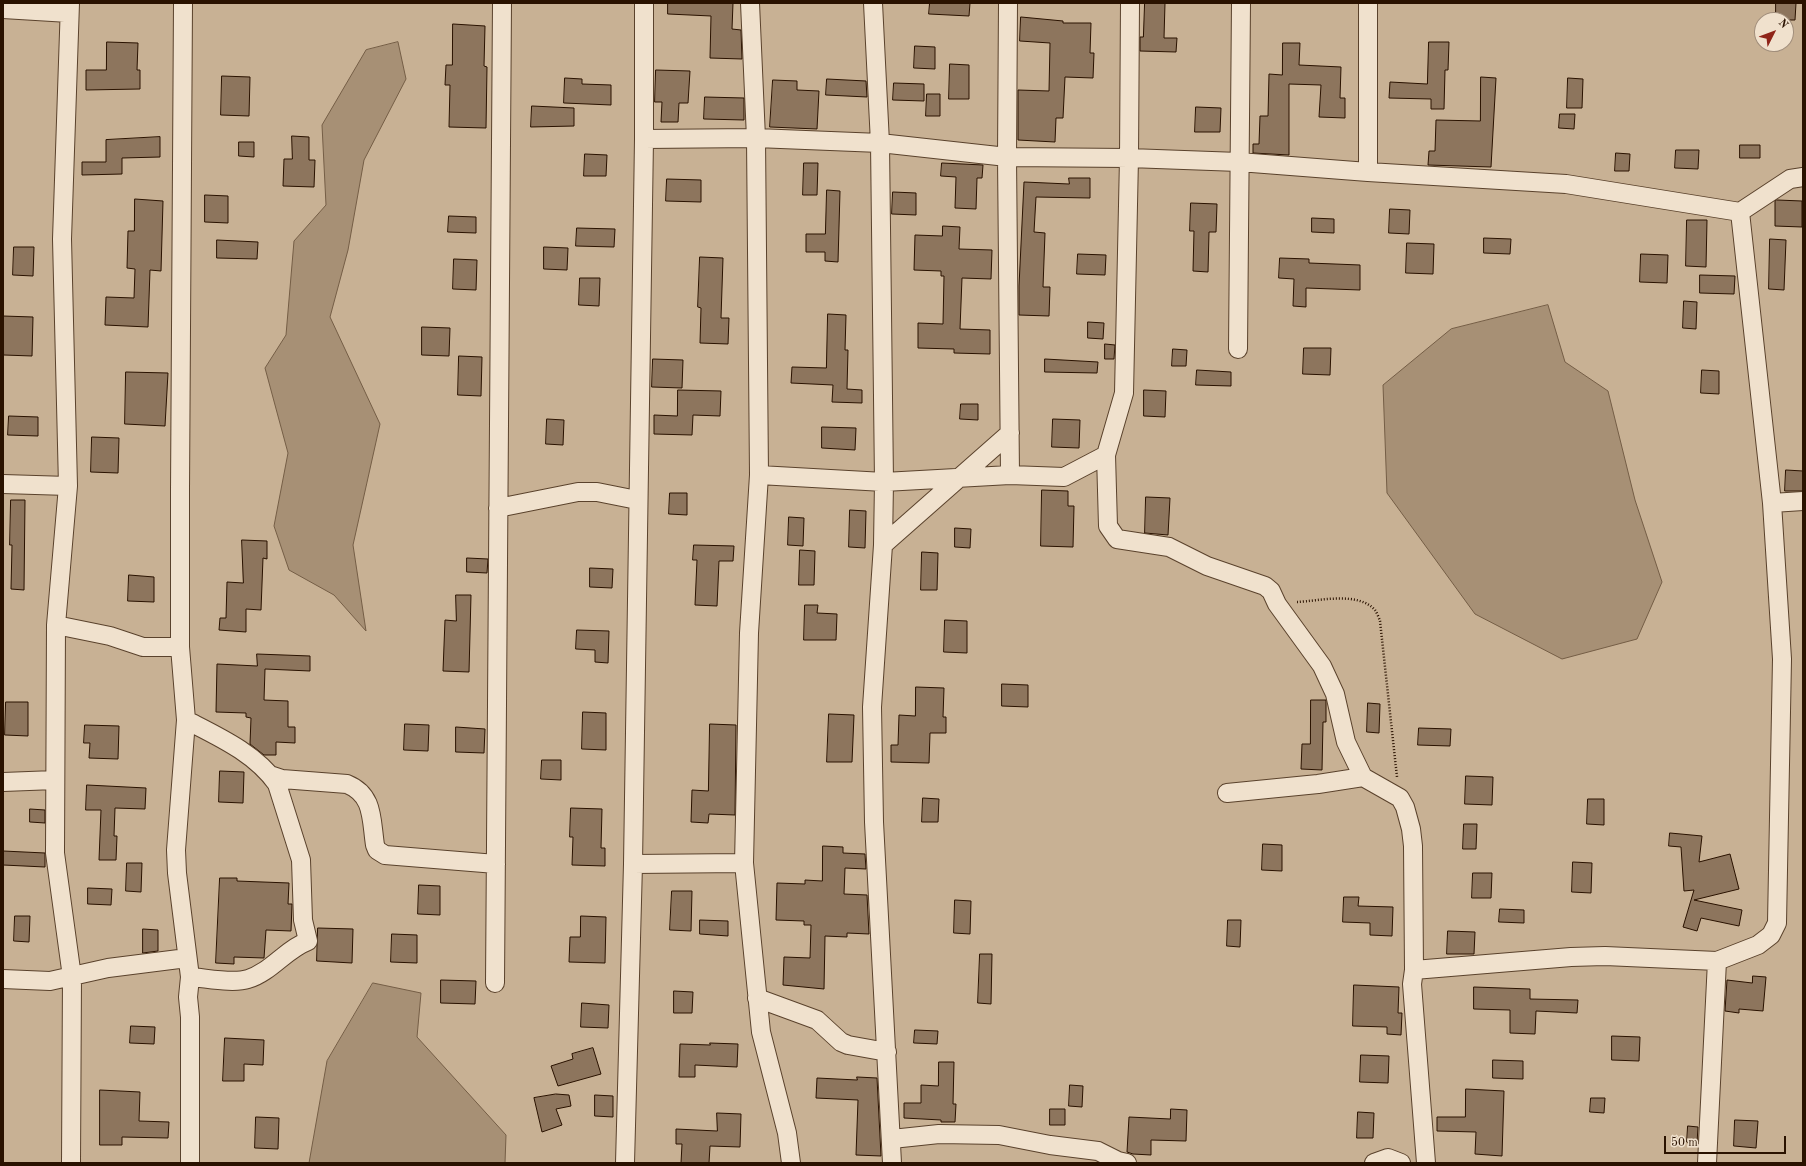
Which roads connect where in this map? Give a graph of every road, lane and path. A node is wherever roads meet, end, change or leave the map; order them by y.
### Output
1 (183, 3) edge
2 (502, 3) edge
3 (644, 3) edge
4 (750, 3) edge
5 (873, 3) edge
6 (1008, 3) edge
7 (1130, 3) edge
8 (1241, 3) edge
9 (1368, 3) edge
10 (70, 8) edge
11 (3, 9) edge
12 (756, 138) junction
13 (644, 139) junction
14 (880, 143) junction
15 (1007, 157) junction
16 (1129, 158) junction
17 (1239, 162) junction
18 (1368, 172) junction
19 (1803, 176) edge
20 (1740, 212) junction
21 (1238, 349) dead end
22 (1010, 433) junction
23 (1106, 455) junction
24 (759, 475) junction
25 (1010, 475) junction
26 (957, 478) junction
27 (884, 482) junction
28 (3, 484) edge
29 (68, 486) junction
30 (637, 500) junction
31 (1803, 501) edge
32 (1772, 503) junction
33 (498, 508) junction
34 (883, 545) junction
35 (1277, 604) junction
36 (56, 625) junction
37 (180, 647) junction
38 (186, 720) junction
39 (270, 775) junction
40 (1363, 777) junction
41 (55, 780) junction
42 (3, 782) edge
43 (1227, 793) dead end
44 (1400, 798) junction
45 (744, 863) junction
46 (496, 864) junction
47 (633, 864) junction
48 (187, 958) junction
49 (1717, 961) junction
50 (1414, 970) junction
51 (72, 977) junction
52 (190, 977) junction
53 (3, 979) edge
54 (495, 983) dead end
55 (757, 998) junction
56 (887, 1052) junction
57 (892, 1139) junction
58 (71, 1163) edge
59 (190, 1163) edge
60 (625, 1163) edge
61 (791, 1163) edge
62 (892, 1163) edge
63 (1127, 1163) edge
64 (1374, 1163) edge
65 (1401, 1163) edge
66 (1426, 1163) edge
67 (1707, 1163) edge

1 - 37 street
2 - 33 street
3 - 13 street
4 - 12 street
5 - 14 street
6 - 15 street
7 - 16 street
8 - 17 street
9 - 18 street
10 - 11 street
10 - 29 street
12 - 13 street
12 - 14 street
12 - 24 street
13 - 30 street
14 - 15 street
14 - 27 street
15 - 16 street
15 - 22 street
16 - 17 street
16 - 23 street
17 - 18 street
17 - 21 street
18 - 20 street
19 - 20 street
20 - 32 street
22 - 25 street
22 - 26 street
23 - 25 street
23 - 35 street
24 - 27 street
24 - 45 street
25 - 26 street
26 - 27 street
26 - 34 street
27 - 34 street
28 - 29 street
29 - 36 street
30 - 33 street
30 - 47 street
31 - 32 street
32 - 49 street
33 - 46 street
34 - 56 street
35 - 40 street
35 - 44 path
36 - 37 street
36 - 41 street
37 - 38 street
38 - 39 street
38 - 48 street
39 - 46 street
39 - 52 street
40 - 43 street
40 - 44 street
41 - 42 street
41 - 51 street
44 - 50 street
45 - 47 street
45 - 55 street
46 - 54 street
47 - 60 street
48 - 51 street
48 - 52 street
49 - 50 street
49 - 67 street
50 - 66 street
51 - 53 street
51 - 58 street
52 - 59 street
55 - 56 street
55 - 61 street
56 - 57 street
57 - 62 street
57 - 63 street
64 - 65 street

